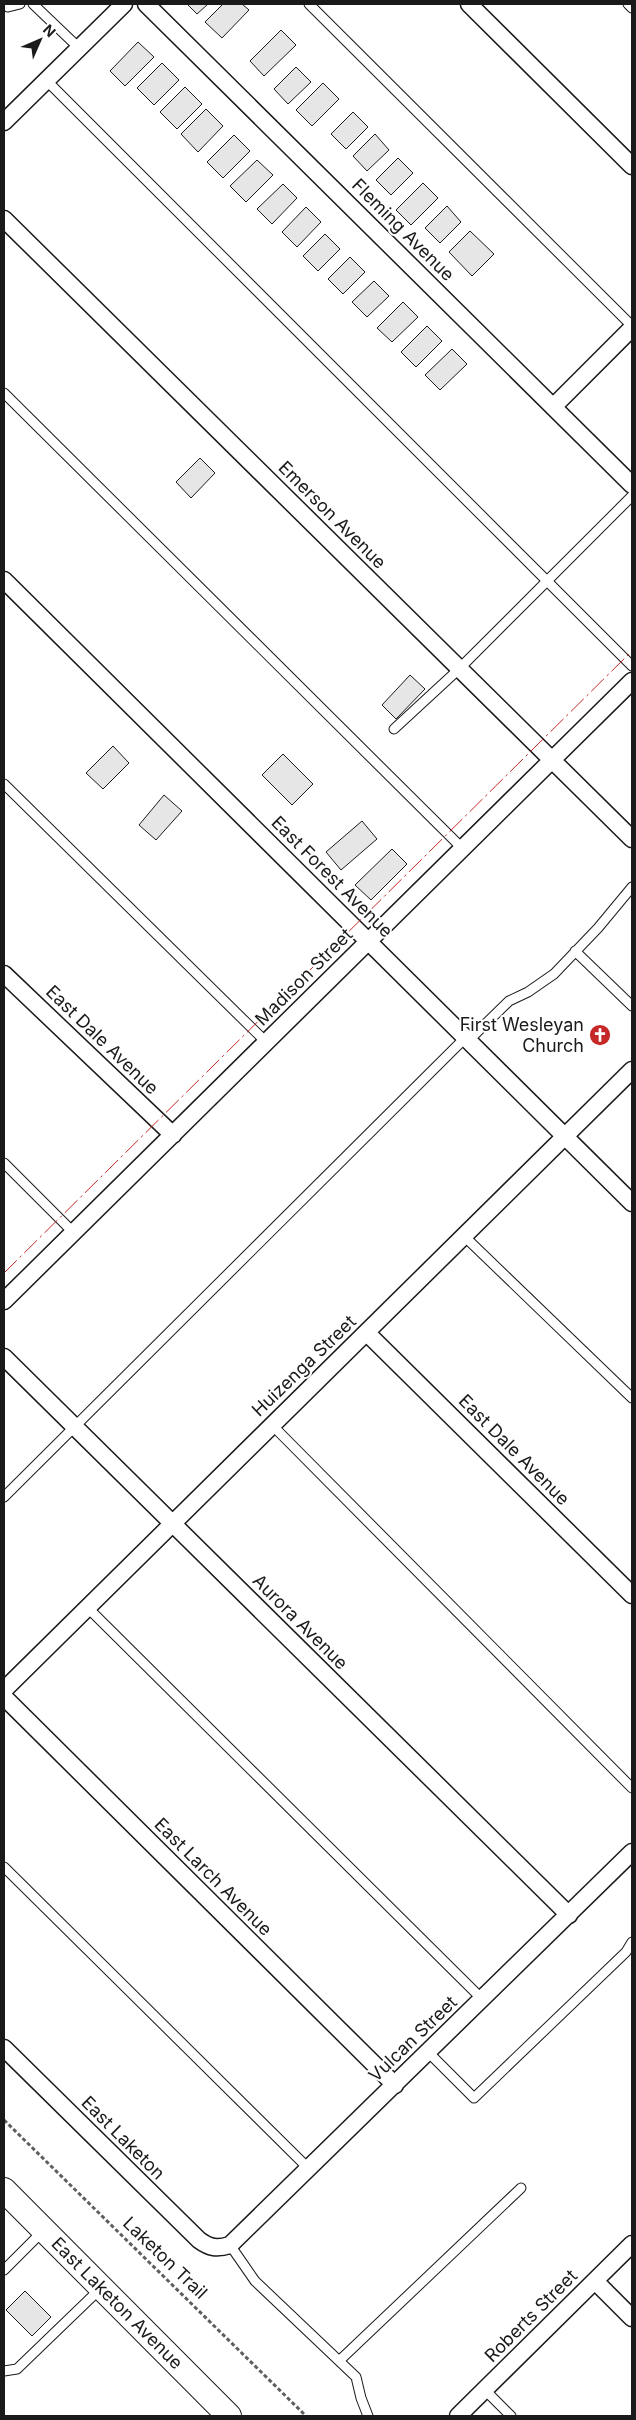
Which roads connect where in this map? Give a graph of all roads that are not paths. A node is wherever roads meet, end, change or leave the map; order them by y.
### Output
1 (5, 4) edge
2 (20, 4) edge
3 (33, 4) edge
4 (124, 4) edge
5 (146, 4) edge
6 (309, 4) edge
7 (469, 4) edge
8 (628, 4) edge
9 (632, 8) edge
10 (79, 48) junction
11 (46, 80) junction
12 (4, 122) edge
13 (632, 166) edge
14 (4, 219) edge
15 (632, 327) edge
16 (4, 393) edge
17 (553, 406) junction
18 (632, 485) edge
19 (632, 496) edge
20 (4, 580) edge
21 (547, 581) junction
22 (632, 666) edge
23 (459, 669) junction
24 (632, 681) edge
25 (394, 730) dead end
26 (552, 759) junction
27 (4, 784) edge
28 (632, 839) edge
29 (462, 848) junction
30 (632, 887) edge
31 (368, 941) junction
32 (576, 951) junction
33 (4, 974) edge
34 (632, 1006) edge
35 (467, 1039) junction
36 (266, 1042) junction
37 (632, 1070) edge
38 (173, 1135) junction
39 (565, 1136) junction
40 (4, 1163) edge
41 (632, 1203) edge
42 (74, 1233) junction
43 (464, 1236) junction
44 (4, 1302) edge
45 (367, 1333) junction
46 (4, 1357) edge
47 (632, 1398) edge
48 (272, 1425) junction
49 (75, 1427) junction
50 (4, 1496) edge
51 (173, 1523) junction
52 (632, 1595) edge
53 (88, 1607) junction
54 (4, 1690) edge
55 (4, 1697) edge
56 (632, 1788) edge
57 (630, 1859) edge
58 (4, 1867) edge
59 (569, 1915) junction
60 (632, 1942) edge
61 (482, 2000) junction
62 (4, 2048) edge
63 (428, 2052) junction
64 (395, 2084) junction
65 (309, 2169) junction
66 (521, 2188) dead end
67 (4, 2190) edge
68 (44, 2230) junction
69 (632, 2244) edge
70 (224, 2247) junction
71 (4, 2270) edge
72 (595, 2281) junction
73 (101, 2288) junction
74 (632, 2318) edge
75 (339, 2361) junction
76 (4, 2371) edge
77 (484, 2390) junction
78 (229, 2416) edge
79 (368, 2416) edge
80 (458, 2416) edge
81 (510, 2416) edge

1 - 2 lane
3 - 10 lane
4 - 10 street
5 - 17 street, Fleming Avenue
6 - 15 lane
7 - 13 street
8 - 9 lane
10 - 11 street
11 - 12 street
11 - 21 lane
14 - 23 street, Emerson Avenue
15 - 17 street
16 - 29 lane
17 - 18 street, Fleming Avenue
19 - 21 lane
20 - 31 street, East Forest Avenue
21 - 22 lane
21 - 23 lane
23 - 25 lane
23 - 26 street, Emerson Avenue
24 - 26 street, Madison Street
26 - 28 street, Emerson Avenue
26 - 29 street, Madison Street
27 - 36 lane
29 - 31 street, Madison Street
30 - 32 lane
31 - 35 street, East Forest Avenue
31 - 36 street, Madison Street
32 - 34 lane
32 - 35 lane
33 - 38 street, East Dale Avenue
35 - 39 street, East Forest Avenue
35 - 49 lane
36 - 38 street, Madison Street
37 - 39 street, Huizenga Street
38 - 42 street, Madison Street
39 - 41 street, East Forest Avenue
39 - 43 street, Huizenga Street
40 - 42 lane
42 - 44 street, Madison Street
43 - 45 street, Huizenga Street
43 - 47 lane
45 - 48 street, Huizenga Street
45 - 52 street, East Dale Avenue
46 - 49 street, Aurora Avenue
48 - 51 street, Huizenga Street
48 - 56 lane
49 - 50 lane
49 - 51 street, Aurora Avenue
51 - 53 street, Huizenga Street
51 - 59 street, Aurora Avenue
53 - 54 street, Huizenga Street
53 - 61 lane
55 - 64 street, East Larch Avenue
57 - 59 street, Vulcan Street
58 - 65 lane
59 - 61 street, Vulcan Street
60 - 63 lane
61 - 63 street, Vulcan Street
62 - 70 street, East Laketon
63 - 64 street, Vulcan Street
64 - 65 street, Vulcan Street
65 - 70 street, Vulcan Street
66 - 75 lane
67 - 68 main road, East Laketon Avenue
68 - 71 lane
68 - 73 main road, East Laketon Avenue
69 - 72 street, Roberts Street
70 - 75 lane
72 - 74 street
72 - 77 street, Roberts Street
73 - 76 lane
73 - 78 main road, East Laketon Avenue
75 - 79 lane
77 - 80 street, Roberts Street
77 - 81 lane

